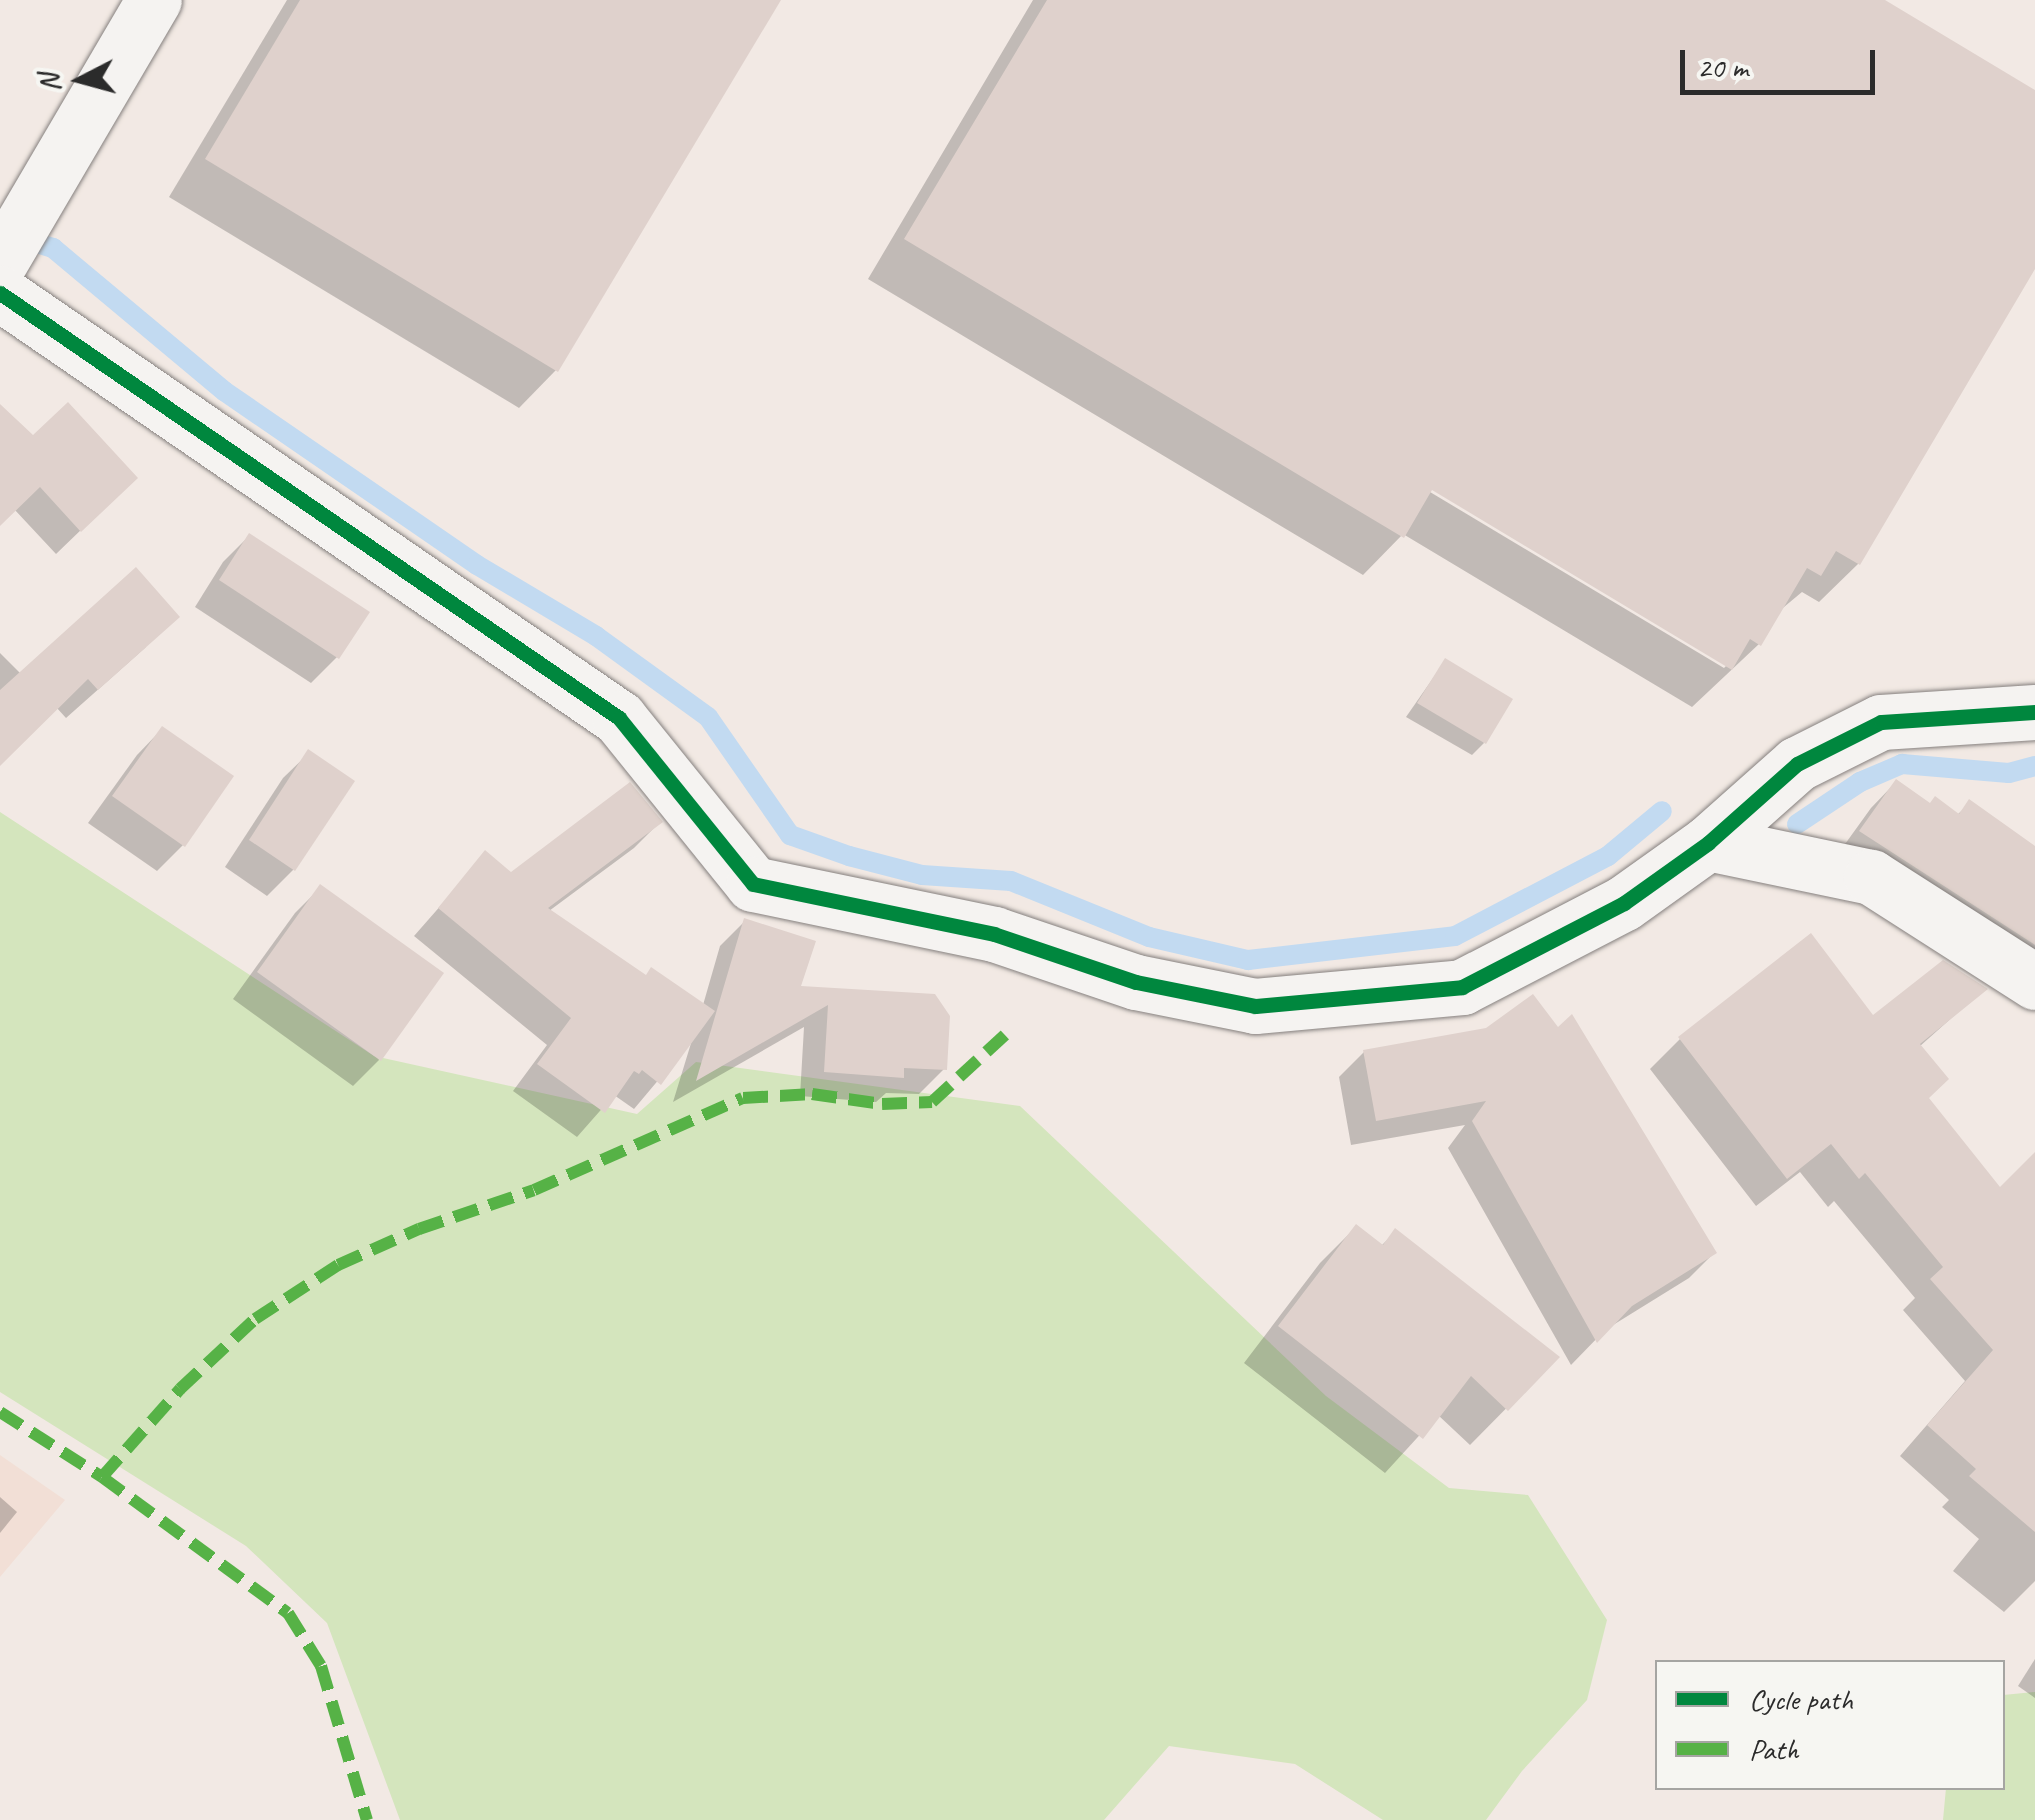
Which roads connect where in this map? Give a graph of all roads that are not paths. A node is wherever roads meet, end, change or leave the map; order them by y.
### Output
1 (154, 0) edge
2 (0, 262) edge
3 (0, 293) edge
4 (2035, 712) edge
5 (1708, 842) junction
6 (2035, 982) edge

1 - 2 street
3 - 5 street
4 - 5 street
5 - 6 street

